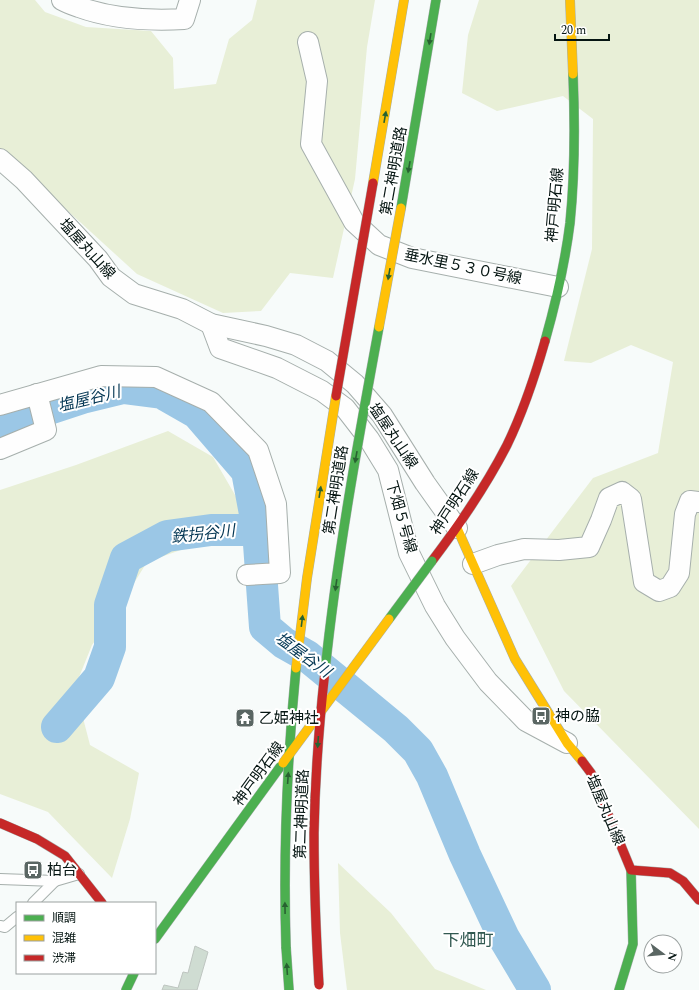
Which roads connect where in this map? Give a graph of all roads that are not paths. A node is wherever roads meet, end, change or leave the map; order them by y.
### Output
1 (62, 0) edge
2 (190, 0) edge
3 (436, 0) edge
4 (570, 0) edge
5 (404, 3) edge
6 (109, 8) edge
7 (308, 42) dead end
8 (0, 159) edge
9 (558, 287) junction
10 (211, 324) junction
11 (37, 394) junction
12 (0, 405) edge
13 (0, 449) edge
14 (699, 502) edge
15 (457, 528) junction
16 (473, 564) junction
17 (247, 575) dead end
18 (567, 743) junction
19 (0, 823) edge
20 (631, 870) junction
21 (79, 874) junction
22 (0, 879) edge
23 (55, 881) junction
24 (699, 900) edge
25 (34, 902) edge
26 (101, 902) edge
27 (16, 918) edge
28 (0, 926) edge
29 (156, 938) edge
30 (134, 974) edge
31 (319, 988) edge
32 (126, 990) edge
33 (289, 990) edge
34 (619, 990) edge

1 - 6 street
2 - 6 street
3 -> 31 main road, 第二神明道路, bridge
4 - 9 main road, 神戸明石線
33 -> 5 main road, 第二神明道路, bridge
7 - 9 street, 垂水里５３０号線
8 - 10 street, 塩屋丸山線
9 - 15 main road, 神戸明石線
10 - 15 street, 塩屋丸山線
10 - 18 street, 下畑５号線
11 - 12 street
11 - 13 street
11 - 17 street
14 - 16 street
15 - 16 main road, 塩屋丸山線
15 - 29 main road, 神戸明石線, bridge
16 - 18 main road, 塩屋丸山線
18 - 20 main road, 塩屋丸山線
19 - 21 main road
20 - 24 main road
20 - 34 main road, 塩屋丸山線
21 - 23 lane
21 - 26 main road
22 - 23 lane
23 - 25 lane
27 - 28 lane
30 - 32 main road

